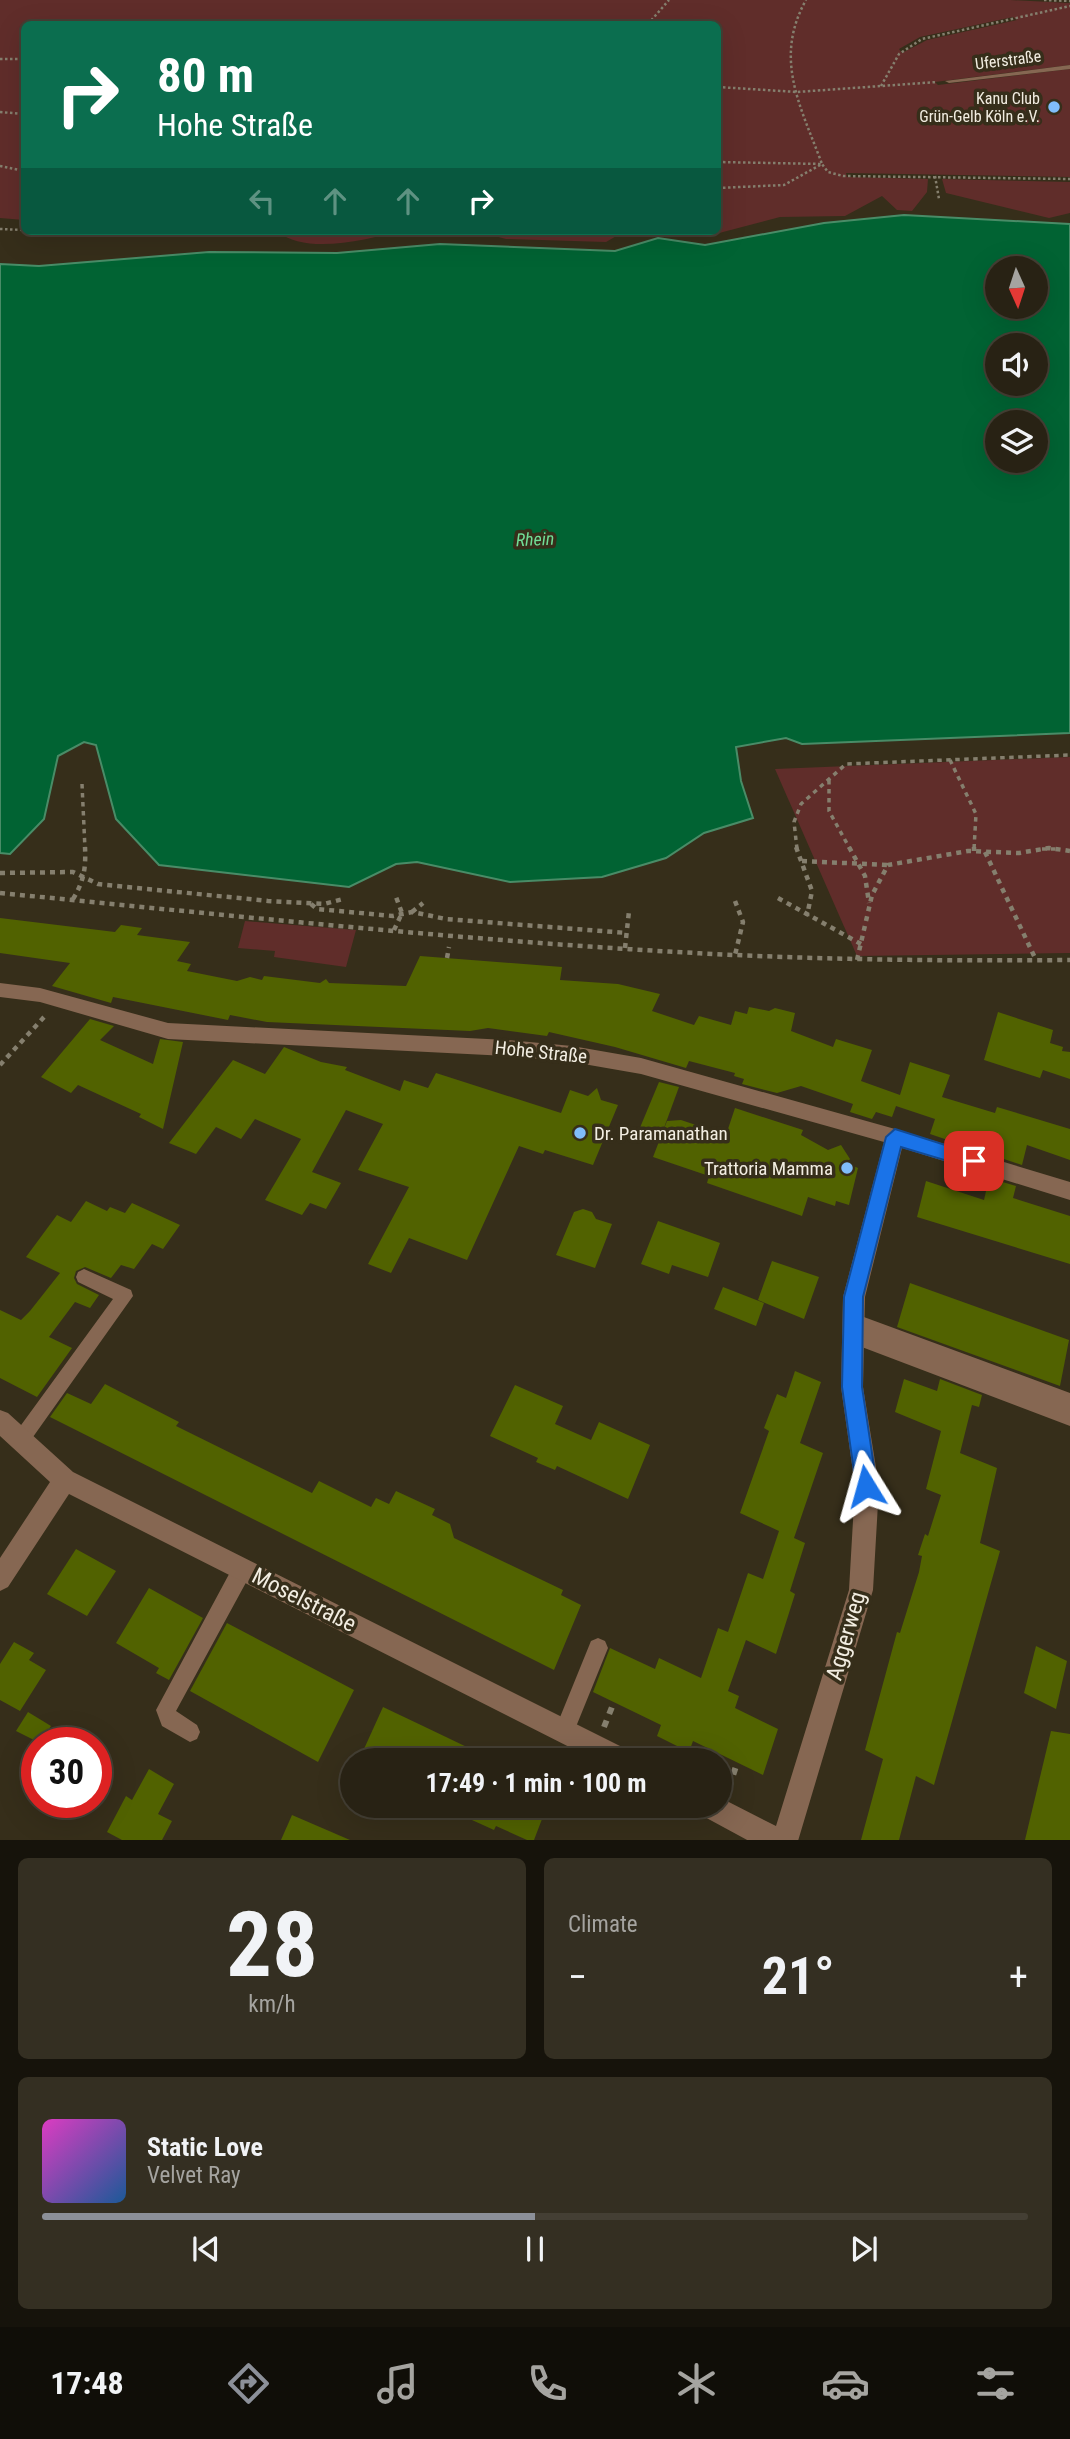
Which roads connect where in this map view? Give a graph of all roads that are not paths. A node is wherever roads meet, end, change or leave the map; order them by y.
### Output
1 (1070, 67) edge
2 (949, 81) road end
3 (0, 990) edge
4 (895, 1137) junction
5 (1070, 1191) edge
6 (84, 1277) dead end
7 (853, 1328) junction
8 (1070, 1402) edge
9 (1070, 1417) edge
10 (0, 1421) edge
11 (22, 1438) junction
12 (65, 1480) junction
13 (242, 1570) junction
14 (0, 1579) edge
15 (598, 1648) dead end
16 (190, 1732) dead end
17 (564, 1732) junction
18 (597, 1748) edge
19 (732, 1817) edge
20 (777, 1840) edge
21 (785, 1840) edge

1 - 2 lane, Uferstraße
3 - 4 street, Hohe Straße
4 - 5 street, Hohe Straße
4 - 7 street, Aggerweg
6 - 11 lane
7 - 8 lane
7 - 9 lane
7 - 21 street, Aggerweg
10 - 11 street, Moselstraße
11 - 12 street, Moselstraße
12 - 13 street, Moselstraße
12 - 14 street
13 - 16 lane
13 - 17 street, Moselstraße
15 - 17 lane
17 - 18 street, Moselstraße
19 - 20 street

